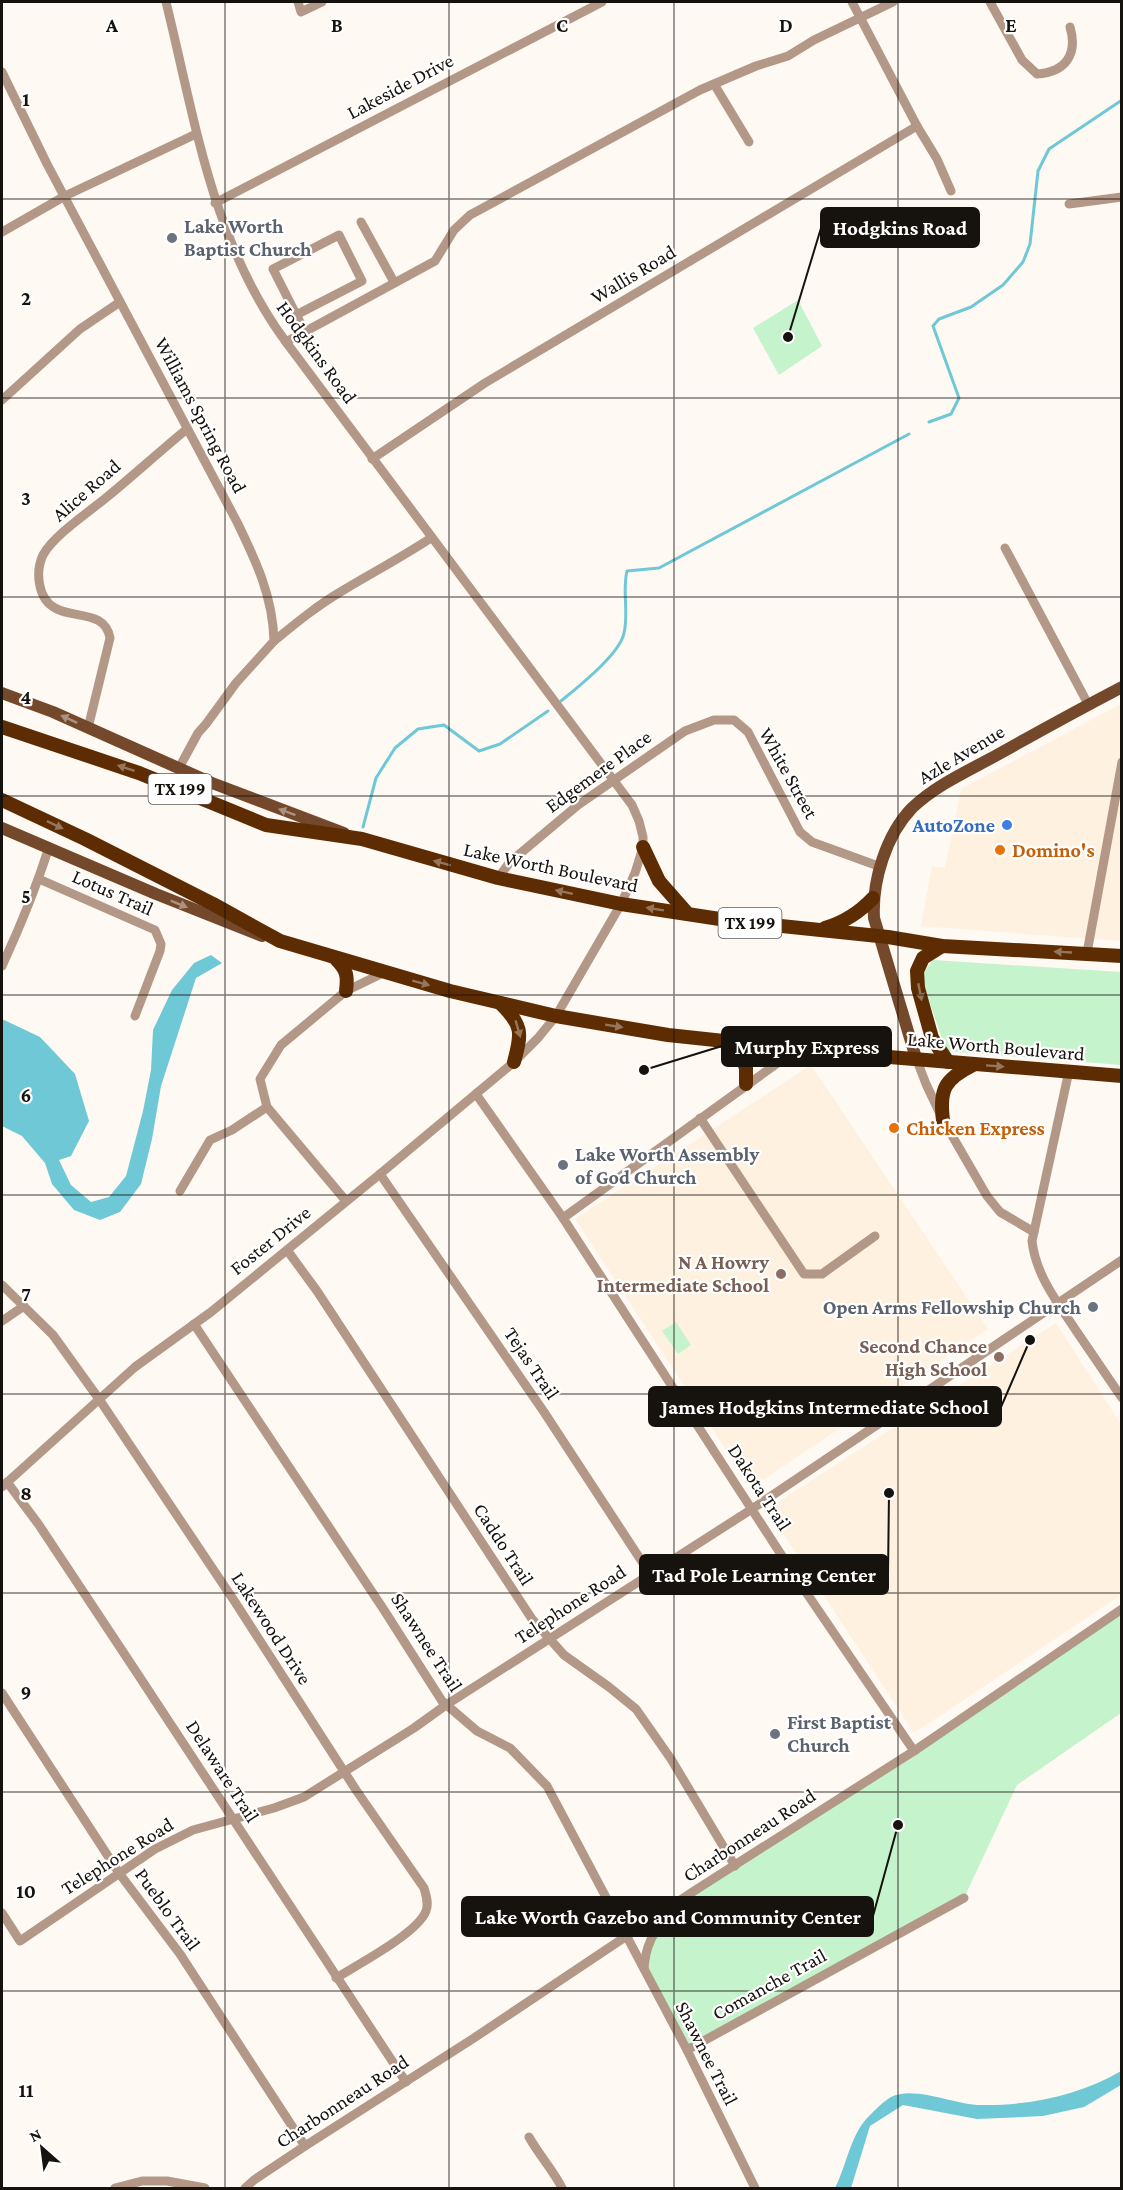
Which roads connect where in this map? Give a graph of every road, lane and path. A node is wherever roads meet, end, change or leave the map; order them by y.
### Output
1 (166, 2) edge
2 (298, 2) edge
3 (322, 2) edge
4 (602, 2) edge
5 (852, 2) edge
6 (893, 2) edge
7 (990, 2) edge
8 (860, 17) junction
9 (1070, 27) dead end
10 (2, 72) edge
11 (714, 84) junction
12 (917, 126) junction
13 (196, 134) junction
14 (749, 142) dead end
15 (951, 191) dead end
16 (65, 196) junction
17 (1122, 196) edge
18 (215, 203) junction
19 (1069, 204) dead end
20 (361, 222) dead end
21 (2, 232) edge
22 (394, 282) junction
23 (120, 302) junction
24 (296, 315) junction
25 (305, 332) junction
26 (286, 342) junction
27 (2, 400) edge
28 (187, 429) junction
29 (372, 459) junction
30 (431, 538) junction
31 (1005, 548) dead end
32 (274, 641) junction
33 (1122, 687) edge
34 (2, 693) edge
35 (1088, 704) junction
36 (734, 720) joint
37 (2, 727) edge
38 (88, 728) junction
39 (1122, 762) edge
40 (179, 768) junction
41 (614, 779) junction
42 (2, 800) edge
43 (2, 828) edge
44 (362, 839) junction
45 (48, 847) junction
46 (643, 848) junction
47 (881, 867) junction
48 (498, 878) junction
49 (39, 879) junction
50 (873, 898) junction
51 (621, 904) junction
52 (688, 914) junction
53 (818, 930) junction
54 (879, 936) junction
55 (280, 941) junction
56 (942, 946) junction
57 (1087, 953) junction
58 (1122, 956) edge
59 (336, 959) junction
60 (2, 966) edge
61 (383, 973) junction
62 (346, 991) junction
63 (498, 1002) junction
64 (135, 1016) dead end
65 (556, 1016) junction
66 (736, 1043) junction
67 (797, 1048) junction
68 (916, 1058) junction
69 (514, 1062) junction
70 (948, 1062) junction
71 (973, 1065) junction
72 (1069, 1071) junction
73 (1122, 1076) edge
74 (746, 1084) junction
75 (476, 1095) junction
76 (267, 1107) junction
77 (700, 1118) junction
78 (943, 1120) junction
79 (380, 1174) junction
80 (180, 1191) dead end
81 (346, 1201) junction
82 (563, 1218) junction
83 (1034, 1232) junction
84 (875, 1236) dead end
85 (287, 1250) junction
86 (1122, 1260) edge
87 (2, 1285) edge
88 (1057, 1302) junction
89 (24, 1306) junction
90 (2, 1321) edge
91 (194, 1324) junction
92 (1122, 1398) edge
93 (99, 1399) junction
94 (4, 1485) edge
95 (752, 1509) junction
96 (650, 1574) junction
97 (1122, 1609) edge
98 (549, 1640) junction
99 (2, 1694) edge
100 (446, 1705) junction
101 (914, 1750) junction
102 (344, 1771) junction
103 (233, 1820) junction
104 (735, 1866) junction
105 (119, 1873) junction
106 (964, 1898) dead end
107 (675, 1905) junction
108 (2, 1913) edge
109 (626, 1937) junction
110 (644, 1969) junction
111 (336, 1978) junction
112 (687, 2050) junction
113 (406, 2082) junction
114 (529, 2137) dead end
115 (305, 2146) junction
116 (115, 2188) edge
117 (205, 2188) edge
118 (245, 2188) edge
119 (562, 2188) edge
120 (755, 2188) edge

1 - 13 street, Hodgkins Road
2 - 3 street
4 - 18 street, Lakeside Drive
5 - 8 street
6 - 8 street
7 - 9 street
8 - 11 street
8 - 12 street
10 - 16 street, Williams Spring Road
11 - 14 street
11 - 22 street
12 - 15 street
12 - 29 street, Wallis Road
13 - 16 street
13 - 18 street, Hodgkins Road
16 - 21 street
16 - 23 street, Williams Spring Road
17 - 19 street
18 - 26 street, Hodgkins Road
20 - 22 street
22 - 25 street
23 - 27 street
23 - 28 street, Williams Spring Road
24 - 24 street
24 - 25 street
25 - 26 street
26 - 29 street, Hodgkins Road
28 - 32 street, Williams Spring Road
28 - 38 street, Alice Road
29 - 30 street, Hodgkins Road
30 - 32 street
30 - 41 street, Hodgkins Road
31 - 35 street
32 - 40 street
33 - 35 main road, Azle Avenue
38 -> 34 main road, Lake Worth Boulevard / TX 199
35 - 47 main road, Azle Avenue
36 - 41 street, Edgemere Place
36 - 47 street, White Street
44 -> 37 highway, TX 199
38 - 40 main road, Lake Worth Boulevard / TX 199
39 - 57 street
44 -> 40 main road, Lake Worth Boulevard / TX 199
41 - 46 street, Hodgkins Road
41 - 48 street, Edgemere Place
42 -> 55 highway
43 - 45 main road, Lake Worth Boulevard
48 -> 44 highway, Lake Worth Boulevard / TX 199
45 - 49 street
45 -> 55 main road, Lake Worth Boulevard
46 - 51 street, Hodgkins Road
46 - 52 highway
47 - 50 main road, Azle Avenue
51 -> 48 highway, Lake Worth Boulevard / TX 199
49 - 60 street
49 - 64 street, Lotus Trail
50 - 53 highway
50 - 54 main road, Azle Avenue
52 -> 51 highway, Lake Worth Boulevard / TX 199
51 - 65 street, Hodgkins Road
52 - 53 highway, Lake Worth Boulevard / TX 199
53 - 54 highway, Lake Worth Boulevard / TX 199
54 - 56 highway, Lake Worth Boulevard / TX 199
54 - 68 main road, Azle Avenue
55 - 59 highway, Lake Worth Boulevard
57 -> 56 highway, Lake Worth Boulevard / TX 199
56 -> 70 highway
57 - 58 highway, Lake Worth Boulevard / TX 199
59 - 61 highway, Lake Worth Boulevard
59 - 62 highway
61 - 62 street
61 -> 63 highway, Lake Worth Boulevard
62 - 76 street
63 - 65 highway, Lake Worth Boulevard
63 -> 69 highway
65 -> 66 highway, Lake Worth Boulevard
65 - 69 street, Foster Drive
66 - 67 highway, Lake Worth Boulevard
66 - 74 highway
67 - 68 highway, Lake Worth Boulevard
67 - 74 street
68 - 70 highway, Lake Worth Boulevard
68 - 78 street
69 - 75 street, Foster Drive
70 - 71 highway, Lake Worth Boulevard
71 -> 72 highway, Lake Worth Boulevard
71 - 78 highway
72 - 73 highway, Lake Worth Boulevard
72 - 83 street
74 - 77 street
75 - 79 street, Foster Drive
75 - 82 street, Dakota Trail
76 - 80 street
76 - 81 street
77 - 82 street
77 - 84 street
78 - 83 street
79 - 81 street, Foster Drive
79 - 96 street, Tejas Trail
81 - 85 street, Foster Drive
82 - 95 street, Dakota Trail
83 - 88 street
85 - 91 street, Foster Drive
85 - 98 street, Caddo Trail
86 - 88 street, Telephone Road
87 - 89 street, Lakewood Drive
88 - 92 street
88 - 95 street, Telephone Road
89 - 90 street
89 - 93 street, Lakewood Drive
91 - 93 street, Foster Drive
91 - 100 street, Shawnee Trail
93 - 94 street, Foster Drive
93 - 102 street, Lakewood Drive
94 - 103 street, Delaware Trail
95 - 96 street, Telephone Road
95 - 101 street, Dakota Trail
96 - 98 street, Telephone Road
97 - 101 street, Charbonneau Road
98 - 100 street, Telephone Road
98 - 104 street, Caddo Trail
99 - 105 street, Pueblo Trail
100 - 102 street, Telephone Road
100 - 109 street, Shawnee Trail
101 - 104 street, Charbonneau Road
102 - 103 street, Telephone Road
102 - 111 street, Lakewood Drive
103 - 105 street, Telephone Road
103 - 111 street, Delaware Trail
104 - 107 street, Charbonneau Road
105 - 108 street, Telephone Road
105 - 115 street, Pueblo Trail
106 - 112 street, Comanche Trail
107 - 109 street, Charbonneau Road
107 - 110 street
109 - 110 street, Shawnee Trail
109 - 113 street, Charbonneau Road
110 - 112 street, Shawnee Trail
111 - 113 street, Delaware Trail
112 - 120 street, Shawnee Trail
113 - 115 street, Charbonneau Road
114 - 119 street
115 - 118 street, Charbonneau Road
116 - 117 street

